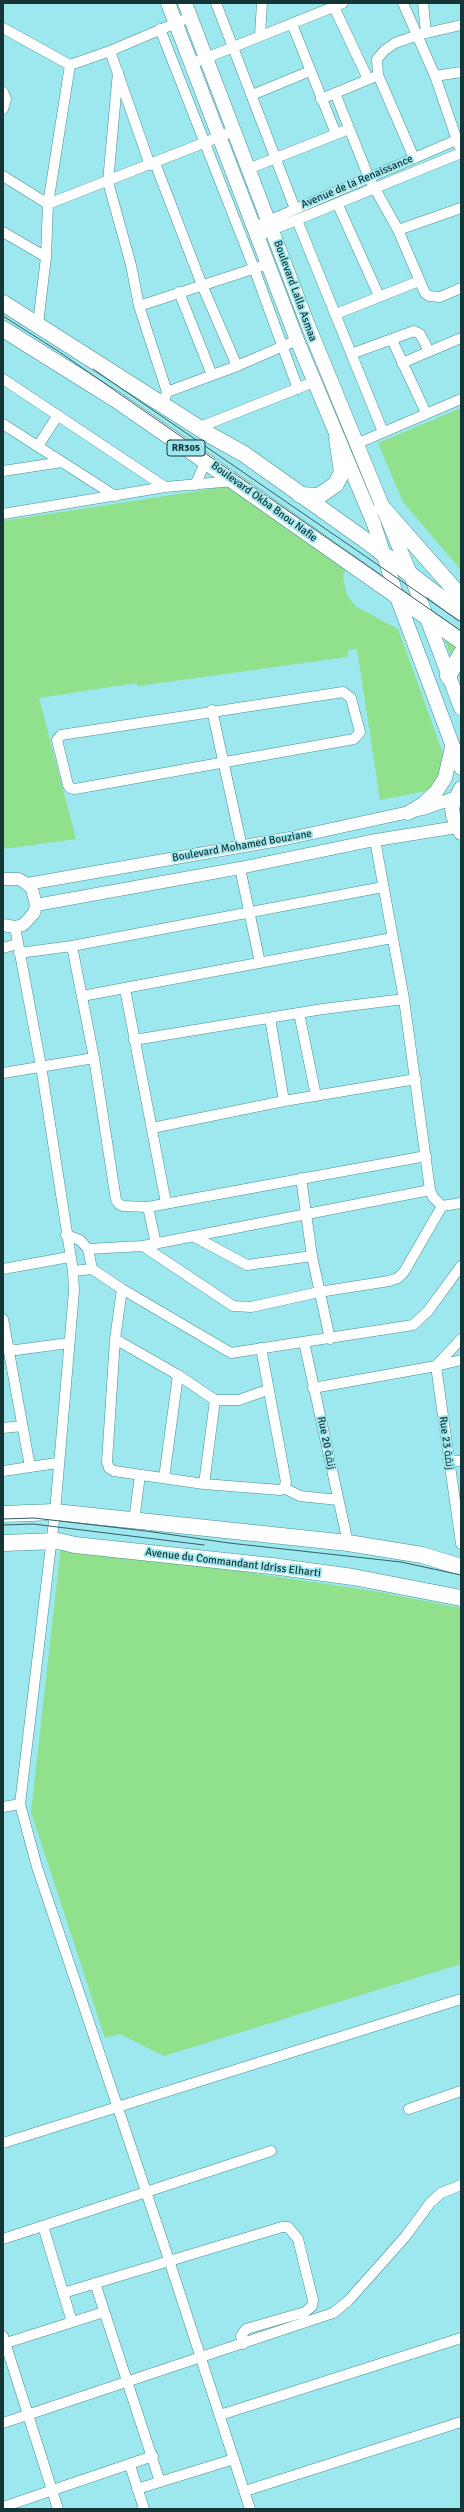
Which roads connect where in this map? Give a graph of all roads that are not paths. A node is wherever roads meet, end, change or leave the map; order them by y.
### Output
1 (168, 3) edge
2 (185, 3) edge
3 (216, 3) edge
4 (262, 3) edge
5 (403, 3) edge
6 (423, 3) edge
7 (338, 5) edge
8 (190, 17) junction
9 (175, 23) junction
10 (292, 24) junction
11 (461, 26) edge
12 (3, 28) edge
13 (160, 29) junction
14 (422, 34) junction
15 (260, 35) junction
16 (234, 46) junction
17 (110, 51) junction
18 (208, 58) junction
19 (191, 64) junction
20 (70, 65) junction
21 (310, 71) junction
22 (118, 72) junction
23 (461, 72) edge
24 (378, 75) junction
25 (435, 76) junction
26 (368, 79) junction
27 (3, 92) edge
28 (335, 93) junction
29 (252, 95) junction
30 (322, 99) junction
31 (3, 109) edge
32 (349, 129) junction
33 (234, 131) junction
34 (336, 134) junction
35 (219, 138) junction
36 (459, 139) edge
37 (204, 144) junction
38 (461, 151) edge
39 (276, 158) junction
40 (414, 158) junction
41 (152, 164) junction
42 (248, 169) junction
43 (3, 176) edge
44 (369, 178) junction
45 (108, 182) junction
46 (376, 189) junction
47 (48, 204) junction
48 (338, 205) junction
49 (461, 208) edge
50 (295, 209) junction
51 (297, 220) junction
52 (271, 225) junction
53 (398, 230) junction
54 (256, 231) junction
55 (3, 232) edge
56 (46, 257) junction
57 (268, 264) junction
58 (254, 268) junction
59 (419, 281) junction
60 (202, 285) junction
61 (461, 288) edge
62 (179, 292) junction
63 (379, 296) junction
64 (3, 303) edge
65 (139, 306) junction
66 (336, 314) junction
67 (38, 324) junction
68 (3, 329) edge
69 (461, 338) edge
70 (297, 340) junction
71 (392, 340) junction
72 (283, 346) junction
73 (428, 351) junction
74 (351, 354) junction
75 (402, 363) junction
76 (237, 366) junction
77 (212, 375) junction
78 (3, 379) edge
79 (314, 382) junction
80 (298, 389) junction
81 (165, 398) junction
82 (461, 399) edge
83 (426, 413) junction
84 (58, 415) junction
85 (3, 424) edge
86 (200, 427) junction
87 (383, 432) junction
88 (338, 439) junction
89 (356, 444) junction
90 (38, 446) junction
91 (206, 461) junction
92 (62, 462) junction
93 (3, 471) edge
94 (234, 481) junction
95 (195, 485) junction
96 (165, 487) junction
97 (300, 495) junction
98 (115, 496) junction
99 (382, 507) junction
100 (3, 514) edge
101 (384, 555) junction
102 (411, 576) junction
103 (397, 597) junction
104 (461, 597) edge
105 (461, 613) edge
106 (424, 616) junction
107 (461, 642) edge
108 (461, 654) edge
109 (448, 676) junction
110 (461, 708) edge
111 (212, 710) junction
112 (452, 744) junction
113 (222, 763) junction
114 (461, 768) edge
115 (458, 793) edge
116 (408, 813) junction
117 (459, 830) edge
118 (375, 840) junction
119 (242, 847) junction
120 (240, 868) junction
121 (3, 879) edge
122 (27, 884) junction
123 (383, 887) junction
124 (36, 905) junction
125 (250, 913) junction
126 (3, 926) edge
127 (15, 927) junction
128 (392, 938) junction
129 (72, 946) junction
130 (3, 948) edge
131 (18, 949) junction
132 (260, 962) junction
133 (125, 989) junction
134 (82, 996) junction
135 (404, 999) junction
136 (299, 1013) junction
137 (270, 1018) junction
138 (134, 1040) junction
139 (94, 1058) junction
140 (41, 1066) junction
141 (3, 1074) edge
142 (416, 1079) junction
143 (316, 1096) junction
144 (284, 1101) junction
145 (152, 1128) junction
146 (426, 1156) junction
147 (301, 1178) junction
148 (430, 1190) junction
149 (166, 1203) junction
150 (461, 1203) edge
151 (442, 1206) junction
152 (148, 1207) junction
153 (305, 1214) junction
154 (66, 1234) junction
155 (193, 1236) junction
156 (156, 1244) junction
157 (143, 1246) junction
158 (88, 1249) junction
159 (312, 1256) junction
160 (69, 1257) junction
161 (461, 1266) edge
162 (3, 1269) edge
163 (92, 1269) junction
164 (73, 1271) junction
165 (122, 1289) junction
166 (319, 1292) junction
167 (3, 1319) edge
168 (115, 1339) junction
169 (330, 1339) junction
170 (461, 1339) edge
171 (304, 1342) junction
172 (69, 1343) junction
173 (6, 1347) edge
174 (261, 1348) junction
175 (461, 1360) edge
176 (436, 1366) junction
177 (178, 1375) junction
178 (314, 1388) junction
179 (267, 1390) junction
180 (215, 1400) junction
181 (22, 1426) junction
182 (3, 1428) edge
183 (448, 1460) junction
184 (461, 1461) edge
185 (57, 1463) junction
186 (30, 1467) junction
187 (3, 1472) edge
188 (140, 1475) junction
189 (164, 1478) junction
190 (204, 1484) junction
191 (284, 1488) junction
192 (338, 1500) junction
193 (55, 1512) junction
194 (3, 1514) edge
195 (459, 1519) edge
196 (134, 1521) junction
197 (50, 1541) junction
198 (3, 1543) edge
199 (348, 1544) junction
200 (461, 1544) edge
201 (461, 1566) edge
202 (461, 1598) edge
203 (20, 1804) junction
204 (3, 1807) edge
205 (461, 2000) edge
206 (461, 2091) edge
207 (117, 2107) junction
208 (409, 2109) dead end
209 (3, 2143) edge
210 (271, 2151) dead end
211 (461, 2185) edge
212 (146, 2191) junction
213 (44, 2226) junction
214 (3, 2239) edge
215 (169, 2260) junction
216 (95, 2283) junction
217 (63, 2293) junction
218 (104, 2312) junction
219 (72, 2322) junction
220 (461, 2338) edge
221 (4, 2341) edge
222 (243, 2344) junction
223 (201, 2358) junction
224 (127, 2383) junction
225 (27, 2415) junction
226 (220, 2415) junction
227 (461, 2422) edge
228 (3, 2423) edge
229 (153, 2456) junction
230 (234, 2459) junction
231 (130, 2465) junction
232 (160, 2482) junction
233 (138, 2489) junction
234 (245, 2491) junction
235 (53, 2492) junction
236 (3, 2507) edge
237 (58, 2509) edge
238 (144, 2509) edge
239 (250, 2509) edge

1 - 9 main road, Boulevard Lalla Asmaa
2 - 8 main road, Boulevard Lalla Asmaa
3 - 16 street
4 - 15 street
5 - 14 street
6 - 14 street
7 - 10 street
7 - 26 street
8 - 9 street
8 - 18 main road, Boulevard Lalla Asmaa
9 - 13 street
9 - 19 main road, Boulevard Lalla Asmaa
10 - 15 street
10 - 21 street
11 - 14 street
12 - 20 street
13 - 17 street
13 - 37 street
14 - 24 street
14 - 25 street
15 - 16 street
16 - 18 street
16 - 29 street
17 - 20 street
17 - 22 street
18 - 19 street
18 - 33 main road, Boulevard Lalla Asmaa
19 - 35 main road, Boulevard Lalla Asmaa
20 - 47 street
21 - 29 street
21 - 30 street
22 - 41 street
22 - 45 street
23 - 25 street
24 - 26 street
24 - 40 street
25 - 36 street
26 - 28 street
27 - 31 street
28 - 30 street
28 - 32 street
29 - 39 street
30 - 34 street
32 - 34 street
32 - 44 street
33 - 35 street
33 - 42 main road, Boulevard Lalla Asmaa
34 - 39 street
35 - 37 street
35 - 54 main road, Boulevard Lalla Asmaa
36 - 38 street
36 - 40 street, Avenue de la Renaissance
37 - 41 street
37 - 58 street
38 - 46 street, Avenue de la Renaissance
39 - 42 street
39 - 50 street
40 - 44 street, Avenue de la Renaissance
41 - 45 street
41 - 60 street
42 - 52 main road, Boulevard Lalla Asmaa
43 - 47 street
44 - 46 street
44 - 50 street, Avenue de la Renaissance
45 - 47 street
45 - 65 street
46 - 48 street, Avenue de la Renaissance
46 - 53 street
47 - 56 street
48 - 51 street, Avenue de la Renaissance
48 - 63 street
49 - 53 street
50 - 52 street, Avenue de la Renaissance
51 - 52 street, Avenue de la Renaissance
51 - 66 street
52 - 54 street, Avenue de la Renaissance
52 - 89 main road, Boulevard Lalla Asmaa
53 - 59 street
54 - 57 main road, Boulevard Lalla Asmaa
55 - 56 street
56 - 67 street
57 - 58 street
57 - 70 main road, Boulevard Lalla Asmaa
58 - 60 street
58 - 72 street
59 - 61 street
59 - 63 street
60 - 62 street
60 - 76 street
62 - 65 street
62 - 77 street
63 - 66 street
64 - 67 main road, RR305
65 - 81 street
66 - 74 street
67 - 81 main road, RR305
68 - 91 main road, Boulevard Okba Bnou Nafie / RR305
69 - 73 street
70 - 72 street
70 - 79 main road, Boulevard Lalla Asmaa
71 - 73 street
71 - 74 street
71 - 75 street
72 - 76 street
72 - 80 street
73 - 75 street
74 - 87 street
75 - 83 street
76 - 77 street
77 - 81 street
78 - 84 street
79 - 80 street
79 - 88 main road, Boulevard Lalla Asmaa
80 - 86 street
81 - 86 main road, RR305
82 - 83 street
83 - 87 street
84 - 90 street
84 - 96 street
85 - 90 street
86 - 97 main road, RR305
87 - 89 street
88 - 97 main road
88 - 101 main road, Boulevard Lalla Asmaa
89 - 99 main road, Boulevard Lalla Asmaa
90 - 92 street
91 - 94 main road, Boulevard Okba Bnou Nafie / RR305
91 - 95 street
92 - 93 street
92 - 98 street
94 - 95 street
94 - 103 main road, Boulevard Okba Bnou Nafie / RR305
95 - 96 street
96 - 98 street
97 - 101 main road, RR305
98 - 100 street
99 - 102 main road, Boulevard Lalla Asmaa
99 - 104 main road
101 - 102 main road, RR305
101 - 103 main road, Boulevard Lalla Asmaa
102 - 105 main road, RR305
102 - 106 main road, Boulevard Lalla Asmaa
103 - 106 main road, Boulevard Okba Bnou Nafie / RR305
103 - 112 main road, Boulevard Lalla Asmaa
106 - 107 main road, Boulevard Okba Bnou Nafie / RR305
106 - 109 main road, Boulevard Lalla Asmaa
108 - 109 main road
109 - 110 main road, Boulevard Lalla Asmaa
111 - 113 street
111 - 113 street
111 - 113 street
112 - 114 main road, Boulevard Lalla Asmaa
112 - 116 main road
113 - 119 street
115 - 116 street, Boulevard Mohamed Bouziane
115 - 117 main road
116 - 119 street, Boulevard Mohamed Bouziane
117 - 118 street, Boulevard Mohamed Bouziane
118 - 120 street, Boulevard Mohamed Bouziane
118 - 123 street
119 - 122 street, Boulevard Mohamed Bouziane
120 - 124 street, Boulevard Mohamed Bouziane
120 - 125 street
121 - 122 street
122 - 124 street
123 - 125 street
123 - 128 street
124 - 127 street
125 - 129 street
125 - 132 street
126 - 127 street
127 - 131 street
128 - 132 street
128 - 135 street
129 - 131 street
129 - 134 street
130 - 131 street
131 - 140 street
132 - 133 street
133 - 134 street
133 - 138 street
134 - 139 street
135 - 136 street
135 - 142 street
136 - 137 street
136 - 143 street
137 - 138 street
137 - 144 street
138 - 145 street
139 - 140 street
139 - 152 street
140 - 141 street
140 - 154 street
142 - 143 street
142 - 146 street
143 - 144 street
144 - 145 street
145 - 149 street
146 - 147 street
146 - 148 street
147 - 149 street
147 - 153 street
148 - 151 street
148 - 153 street
149 - 152 street
150 - 151 street
151 - 166 street
152 - 156 street
153 - 155 street
153 - 159 street
154 - 158 street
154 - 160 street
155 - 156 street
155 - 159 street
156 - 157 street
157 - 158 street
157 - 166 street
158 - 163 street
159 - 166 street
160 - 162 street
160 - 164 street
161 - 169 street
163 - 164 street
163 - 165 street
164 - 172 street
165 - 168 street
165 - 174 street
166 - 169 street
167 - 173 street
168 - 177 street
168 - 188 street
169 - 171 street
170 - 176 street
171 - 174 street
171 - 178 street, Rue 20 زنقة
172 - 173 street
172 - 185 street
173 - 181 street
174 - 179 street
175 - 176 street
176 - 178 street
176 - 183 street, Rue 23 زنقة
177 - 180 street
177 - 189 street
178 - 192 street, Rue 20 زنقة
179 - 180 street
179 - 191 street
180 - 190 street
181 - 182 street
181 - 186 street
183 - 184 street
183 - 195 street, Rue 23 زنقة
185 - 186 street
185 - 193 street
186 - 187 street
188 - 189 street
188 - 196 street
189 - 190 street
190 - 191 street
191 - 192 street
192 - 199 street, Rue 20 زنقة
193 - 194 main road
193 - 196 main road
193 - 197 street
195 - 200 street, Rue 23 زنقة
196 - 199 main road
197 - 198 main road, Avenue du Commandant Idriss Elharti
197 - 202 main road, Avenue du Commandant Idriss Elharti
197 - 203 street
199 - 201 main road
203 - 204 street
203 - 207 street
205 - 207 street
206 - 208 street
207 - 209 street
207 - 212 street
210 - 212 street
211 - 222 street
212 - 213 street
212 - 215 street
213 - 214 street
213 - 217 street
215 - 216 street
215 - 222 street
215 - 223 street
216 - 217 street
216 - 218 street
217 - 219 street
218 - 219 street
218 - 224 street
219 - 221 street
220 - 226 street
221 - 225 street
222 - 223 street
223 - 224 street
223 - 226 street
224 - 225 street
224 - 229 street
225 - 228 street
225 - 235 street
226 - 230 street
227 - 234 street
229 - 231 street
229 - 232 street
230 - 232 street
230 - 234 street
231 - 233 street
231 - 235 street
232 - 233 street
233 - 238 street
234 - 239 street
235 - 236 street
235 - 237 street

